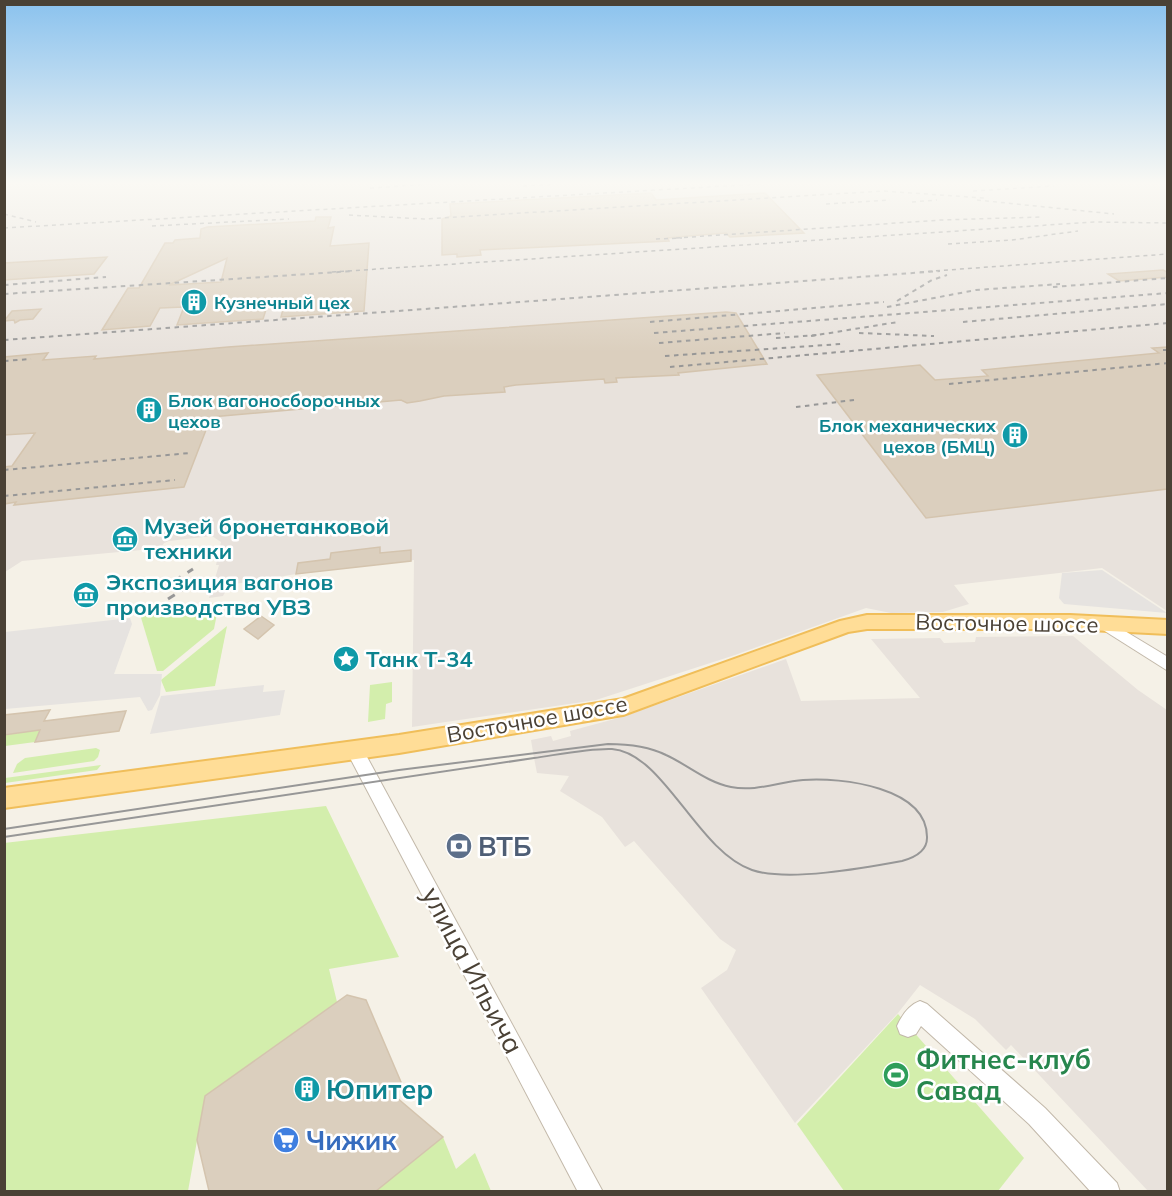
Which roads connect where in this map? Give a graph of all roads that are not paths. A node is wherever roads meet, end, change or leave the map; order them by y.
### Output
1 (1105, 624) junction
2 (1167, 627) edge
3 (1167, 665) edge
4 (354, 749) junction
5 (4, 798) edge
6 (908, 1026) dead end
7 (591, 1191) edge
8 (1108, 1191) edge

1 - 2 main road, Восточное шоссе
1 - 3 street
1 - 4 main road, Восточное шоссе
4 - 5 main road, Восточное шоссе
4 - 7 street, улица Ильича
6 - 8 street

